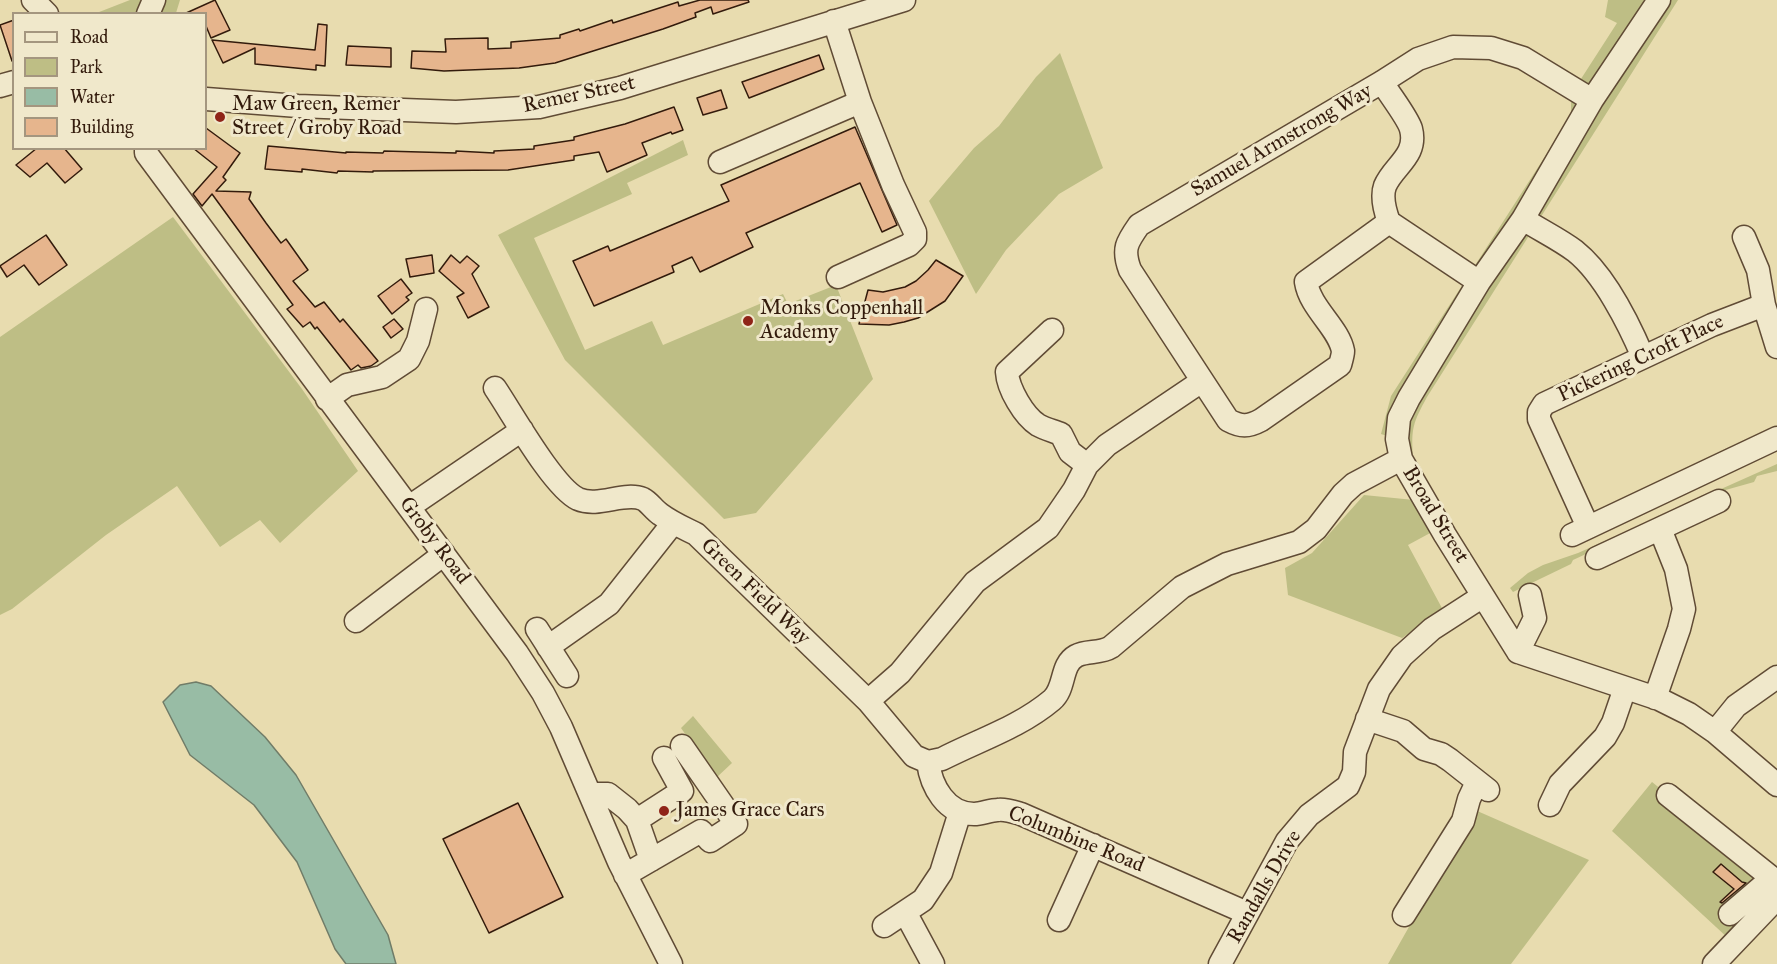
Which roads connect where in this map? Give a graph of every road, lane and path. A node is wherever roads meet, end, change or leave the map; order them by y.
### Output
1 (33, 0) edge
2 (904, 0) edge
3 (1659, 0) edge
4 (875, 4) edge
5 (45, 12) edge
6 (834, 21) junction
7 (1382, 82) junction
8 (207, 99) edge
9 (1592, 100) junction
10 (860, 102) junction
11 (146, 150) edge
12 (720, 162) dead end
13 (1523, 219) junction
14 (1389, 222) junction
15 (1744, 237) dead end
16 (838, 277) dead end
17 (1479, 282) junction
18 (1764, 304) junction
19 (426, 309) dead end
20 (1052, 330) dead end
21 (1777, 347) edge
22 (1643, 357) junction
23 (1202, 381) junction
24 (495, 388) dead end
25 (327, 399) junction
26 (522, 430) junction
27 (1777, 438) edge
28 (1401, 459) junction
29 (1087, 465) junction
30 (1719, 501) dead end
31 (409, 507) junction
32 (673, 523) junction
33 (1652, 533) junction
34 (444, 554) junction
35 (1597, 558) dead end
36 (1530, 595) dead end
37 (1483, 596) junction
38 (356, 621) dead end
39 (1518, 652) junction
40 (567, 676) dead end
41 (1777, 677) edge
42 (1625, 688) junction
43 (1655, 698) junction
44 (868, 701) junction
45 (1367, 718) junction
46 (1715, 732) junction
47 (928, 762) junction
48 (1777, 785) edge
49 (590, 794) junction
50 (1668, 795) dead end
51 (1551, 805) dead end
52 (960, 812) junction
53 (637, 820) junction
54 (1093, 845) junction
55 (651, 860) junction
56 (626, 875) junction
57 (1775, 886) edge
58 (905, 912) junction
59 (1247, 913) junction
60 (1404, 915) dead end
61 (1730, 915) dead end
62 (1058, 920) dead end
63 (884, 926) dead end
64 (670, 964) edge
65 (933, 964) edge
66 (1221, 964) edge
67 (1714, 964) edge

1 - 5 street
2 - 4 street, Remer Street
3 - 9 street, Broad Street
4 - 6 street, Remer Street
6 - 8 street, Remer Street
6 - 10 street
7 - 9 street, Samuel Armstrong Way
7 - 14 street
7 - 23 street, Samuel Armstrong Way
9 - 13 street, Broad Street
10 - 12 street
10 - 16 street
11 - 25 street, Groby Road
13 - 17 street, Broad Street
13 - 22 street
14 - 17 street
14 - 23 street, Samuel Armstrong Way
15 - 18 street
17 - 28 street, Broad Street
18 - 21 street
18 - 22 street, Pickering Croft Place
19 - 25 street
20 - 29 street
22 - 27 street, Pickering Croft Place
23 - 29 street
24 - 26 street, Green Field Way
25 - 31 street, Groby Road
26 - 31 street
26 - 32 street, Green Field Way
28 - 37 street, Broad Street
28 - 47 street
29 - 44 street
30 - 33 street
31 - 34 street, Groby Road
32 - 40 street
32 - 44 street, Green Field Way
33 - 35 street
33 - 43 street
34 - 38 street
34 - 49 street, Groby Road
36 - 39 street
37 - 39 street, Broad Street
37 - 45 street, Randalls Drive
39 - 42 street
41 - 46 street
42 - 43 street
42 - 51 street
43 - 46 street
44 - 47 street, Green Field Way
45 - 59 street, Randalls Drive
45 - 60 street
46 - 48 street
47 - 52 street
49 - 53 street
49 - 56 street, Groby Road
50 - 57 street
52 - 54 street, Columbine Road
52 - 58 street
53 - 55 street
53 - 55 street
54 - 59 street, Columbine Road
54 - 62 street
55 - 56 street
56 - 64 street, Groby Road
57 - 61 street
57 - 67 street
58 - 63 street
58 - 65 street
59 - 66 street, Randalls Drive

